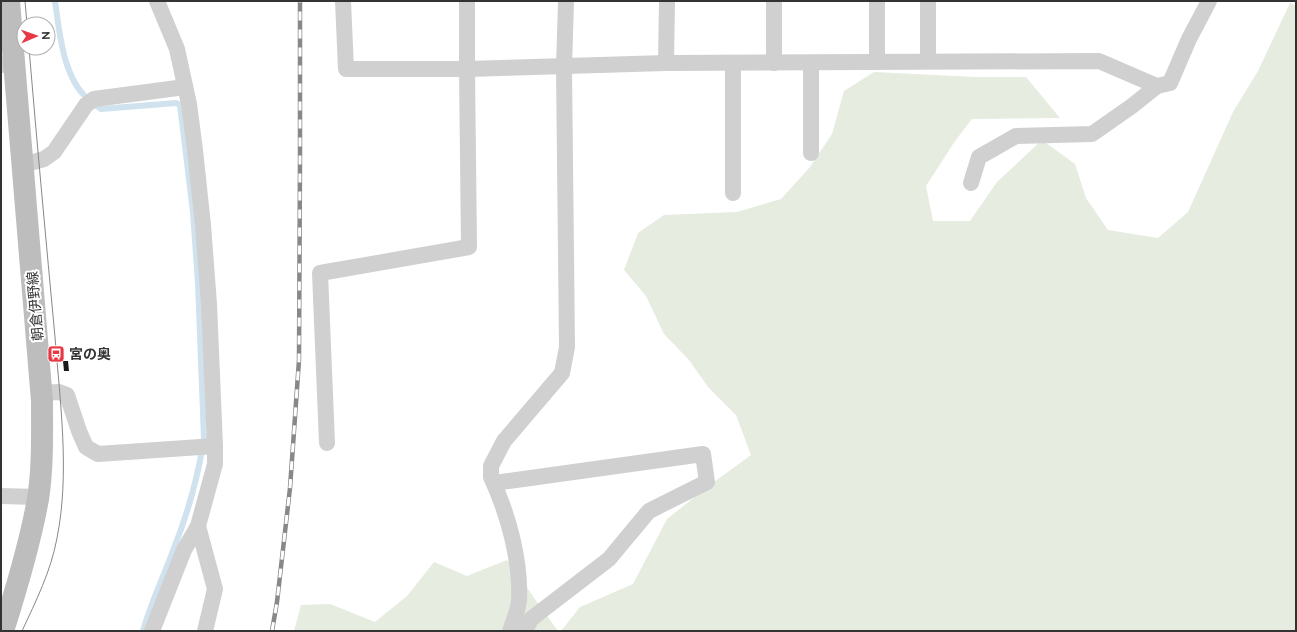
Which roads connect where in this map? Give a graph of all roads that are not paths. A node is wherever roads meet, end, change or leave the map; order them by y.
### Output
1 (10, 1) edge
2 (157, 1) edge
3 (343, 1) edge
4 (467, 1) edge
5 (566, 1) edge
6 (667, 1) edge
7 (774, 1) edge
8 (877, 1) edge
9 (928, 1) edge
10 (1209, 1) edge
11 (928, 61) junction
12 (877, 62) junction
13 (666, 63) junction
14 (774, 63) junction
15 (811, 63) junction
16 (8, 64) edge
17 (733, 64) junction
18 (564, 67) junction
19 (467, 69) junction
20 (1157, 86) junction
21 (185, 87) junction
22 (811, 153) dead end
23 (23, 165) junction
24 (971, 183) dead end
25 (733, 192) dead end
26 (42, 393) junction
27 (327, 443) dead end
28 (215, 446) junction
29 (494, 483) junction
30 (1, 496) edge
31 (38, 497) junction
32 (198, 526) junction
33 (3, 631) edge
34 (152, 631) edge
35 (205, 631) edge
36 (510, 631) edge
37 (525, 631) edge

1 - 16 main road, 朝倉伊野線
2 - 21 street
3 - 19 street
4 - 19 street
5 - 18 street
6 - 13 street
7 - 14 street
8 - 12 street
9 - 11 street
10 - 20 street
11 - 12 street
11 - 20 street
12 - 15 street
13 - 17 street
13 - 18 street
14 - 15 street
14 - 17 street
15 - 22 street
16 - 23 main road, 朝倉伊野線
17 - 25 street
18 - 19 street
18 - 29 street
19 - 27 street
20 - 24 street
21 - 23 street
21 - 28 street
23 - 26 main road, 朝倉伊野線
26 - 28 street
26 - 31 main road, 朝倉伊野線
28 - 32 street
29 - 36 street
29 - 37 street
30 - 31 street
31 - 33 main road, 朝倉伊野線
32 - 34 street
32 - 35 street

